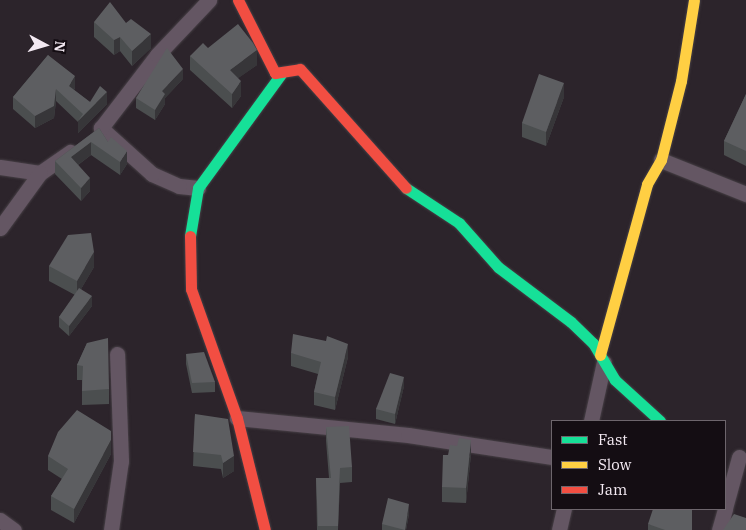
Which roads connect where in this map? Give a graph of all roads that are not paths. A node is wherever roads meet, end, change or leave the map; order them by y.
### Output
1 (209, 0) edge
2 (238, 0) edge
3 (694, 0) edge
4 (281, 74) junction
5 (101, 128) junction
6 (661, 160) junction
7 (0, 168) edge
8 (40, 173) junction
9 (198, 188) junction
10 (746, 194) edge
11 (0, 228) edge
12 (117, 354) dead end
13 (602, 358) junction
14 (237, 418) junction
15 (591, 420) edge
16 (659, 420) edge
17 (551, 457) edge
18 (736, 457) edge
19 (726, 503) edge
20 (564, 510) edge
21 (724, 510) edge
22 (0, 520) edge
23 (14, 530) edge
24 (111, 530) edge
25 (265, 530) edge
26 (559, 530) edge
27 (719, 530) edge

1 - 5 street
2 - 4 street
3 - 6 street
4 - 9 street
4 - 13 street
5 - 8 street
5 - 9 street
6 - 10 street
6 - 13 street
7 - 8 street
8 - 11 street
9 - 14 street
12 - 24 street
13 - 15 street
13 - 16 street
14 - 17 street
14 - 25 street
18 - 19 street
20 - 26 street
21 - 27 street
22 - 23 street

